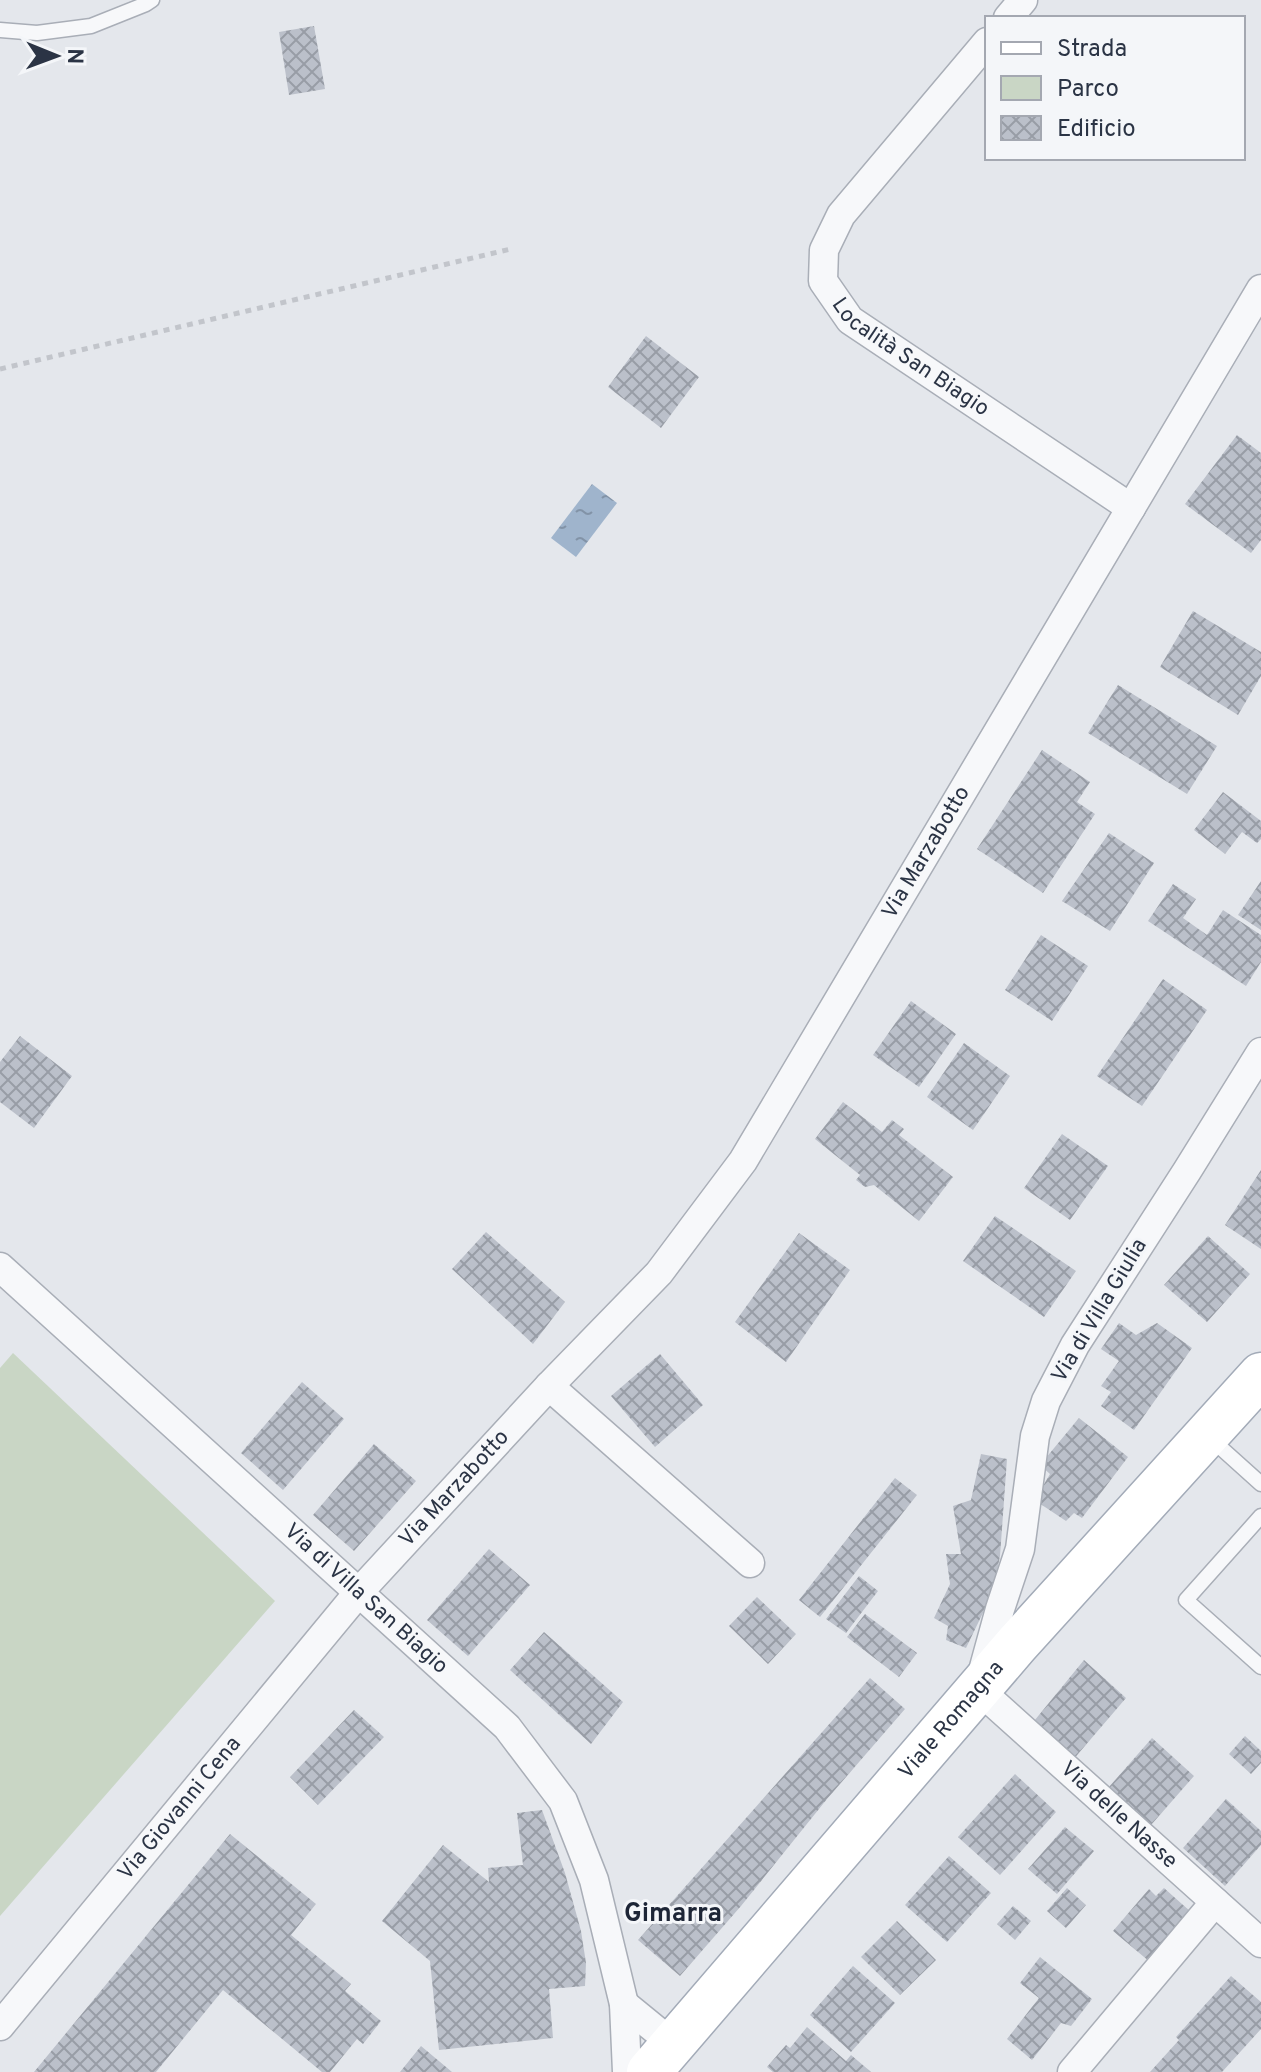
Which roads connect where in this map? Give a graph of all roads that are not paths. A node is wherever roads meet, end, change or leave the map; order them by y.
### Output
1 (152, 0) edge
2 (1023, 0) edge
3 (1010, 16) edge
4 (0, 30) edge
5 (985, 44) edge
6 (1261, 289) edge
7 (1131, 508) junction
8 (1261, 1052) edge
9 (0, 1267) edge
10 (1261, 1375) edge
11 (549, 1386) junction
12 (1207, 1435) junction
13 (1261, 1484) edge
14 (1261, 1516) edge
15 (750, 1563) dead end
16 (359, 1592) junction
17 (1261, 1667) edge
18 (978, 1689) junction
19 (1215, 1902) junction
20 (1261, 1943) edge
21 (624, 2004) junction
22 (0, 2026) edge
23 (661, 2058) edge
24 (627, 2072) edge
25 (1072, 2072) edge

1 - 4 lane
2 - 3 street
5 - 7 street, Località San Biagio
6 - 7 street, Via Marzabotto
7 - 11 street, Via Marzabotto
8 - 18 street, Via di Villa Giulia
9 - 16 street, Via di Villa San Biagio
10 - 12 main road, Viale Romagna
11 - 15 street
11 - 16 street, Via Marzabotto
12 - 13 lane
12 - 18 main road, Viale Romagna
14 - 17 lane
16 - 21 street, Via di Villa San Biagio
16 - 22 street, Via Giovanni Cena
18 - 19 street, Via delle Nasse
18 - 23 main road, Viale Romagna
19 - 20 street, Via delle Nasse
19 - 25 street
21 - 23 street
21 - 24 street, Via di Villa San Biagio

